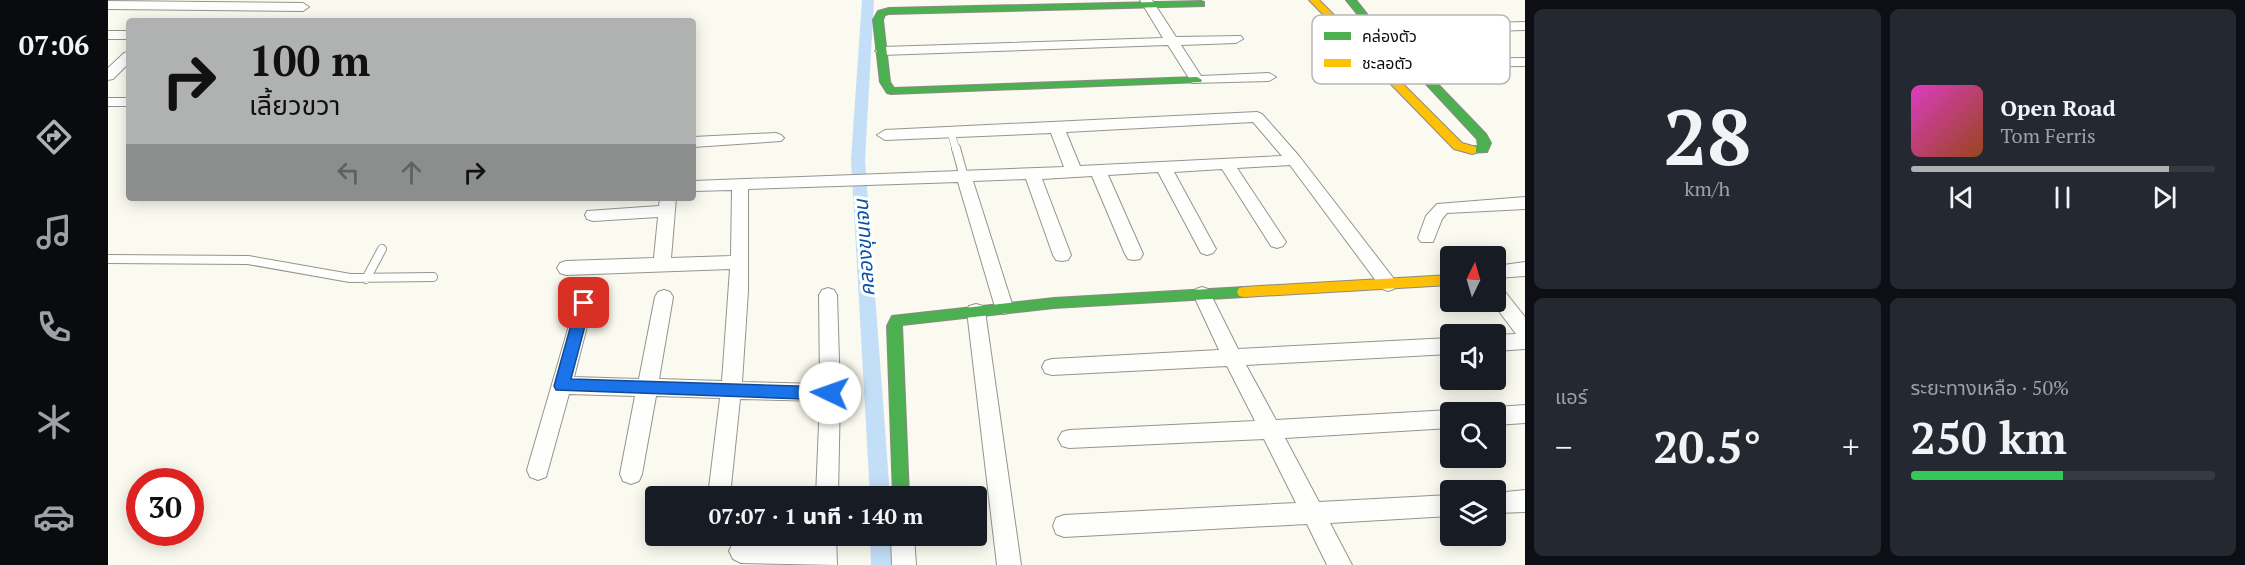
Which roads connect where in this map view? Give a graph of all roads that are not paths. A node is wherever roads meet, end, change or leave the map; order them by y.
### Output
1 (1314, 0) edge
2 (1351, 0) edge
3 (184, 3) edge
4 (1148, 3) edge
5 (1201, 4) dead end
6 (108, 5) edge
7 (303, 7) dead end
8 (1329, 15) edge
9 (1363, 15) edge
10 (168, 18) edge
11 (1510, 26) edge
12 (1525, 26) edge
13 (108, 35) edge
14 (126, 35) edge
15 (1236, 39) dead end
16 (1171, 42) junction
17 (882, 51) junction
18 (1510, 62) edge
19 (1525, 62) edge
20 (1269, 77) dead end
21 (1197, 80) junction
22 (1397, 84) edge
23 (1430, 84) edge
24 (108, 102) edge
25 (126, 102) edge
26 (1057, 128) junction
27 (951, 132) junction
28 (885, 135) dead end
29 (776, 138) dead end
30 (696, 142) edge
31 (1294, 160) junction
32 (1227, 165) junction
33 (1164, 168) junction
34 (1098, 171) junction
35 (1074, 172) junction
36 (1032, 174) junction
37 (964, 177) junction
38 (740, 184) junction
39 (696, 186) edge
40 (1525, 203) edge
41 (667, 204) edge
42 (593, 215) dead end
43 (1427, 238) dead end
44 (1277, 242) dead end
45 (382, 249) dead end
46 (1206, 249) dead end
47 (1134, 254) dead end
48 (1062, 255) dead end
49 (108, 259) edge
50 (738, 262) junction
51 (662, 263) junction
52 (566, 268) dead end
53 (1525, 269) edge
54 (1506, 271) edge
55 (433, 277) dead end
56 (366, 279) junction
57 (1440, 281) edge
58 (1388, 284) junction
59 (1202, 294) junction
60 (828, 295) dead end
61 (664, 297) dead end
62 (584, 303) dead end
63 (1506, 306) edge
64 (1004, 307) junction
65 (976, 310) junction
66 (1525, 331) edge
67 (1525, 342) edge
68 (1506, 343) edge
69 (1440, 347) edge
70 (1232, 357) junction
71 (1052, 367) dead end
72 (562, 386) junction
73 (649, 386) junction
74 (731, 389) junction
75 (830, 393) junction
76 (1525, 414) edge
77 (1506, 415) edge
78 (1440, 420) edge
79 (1269, 430) junction
80 (1069, 439) dead end
81 (538, 470) dead end
82 (631, 474) dead end
83 (720, 486) edge
84 (827, 486) edge
85 (901, 486) edge
86 (1525, 501) edge
87 (1506, 502) edge
88 (1440, 507) edge
89 (1314, 514) junction
90 (1064, 526) dead end
91 (903, 546) edge
92 (741, 551) dead end
93 (825, 551) edge
94 (904, 565) edge
95 (1009, 565) edge
96 (1340, 565) edge

1 - 8 street
2 - 9 street
3 - 6 street
3 - 7 street
3 - 10 street
4 - 5 street
4 - 16 street
4 - 17 street
11 - 12 street
13 - 14 street
15 - 16 street
16 - 17 street
16 - 21 street
17 - 21 street
18 - 19 street
20 - 21 street
22 - 23 street
24 - 25 street
26 - 27 street
26 - 31 street
26 - 35 street
27 - 28 street
27 - 37 lane
29 - 30 street
31 - 32 street
31 - 58 street
32 - 33 street
32 - 44 street
33 - 34 street
33 - 46 street
34 - 35 street
34 - 47 street
35 - 36 street
36 - 37 street
36 - 48 street
37 - 38 street
37 - 64 street
38 - 39 street
38 - 50 street
40 - 43 street
41 - 42 street
41 - 51 street
45 - 56 lane
49 - 56 lane
50 - 51 street
50 - 74 street
51 - 52 street
53 - 54 street
55 - 56 lane
57 - 58 street
58 - 59 street
59 - 64 street
59 - 70 street
60 - 75 street
61 - 73 street
62 - 72 street
63 - 66 street
64 - 65 street
65 - 85 street
65 - 95 street
67 - 68 street
69 - 70 street
70 - 71 street
70 - 79 street
72 - 73 street
72 - 81 street
73 - 74 street
73 - 82 street
74 - 75 street
74 - 83 street
75 - 84 street
76 - 77 street
78 - 79 street
79 - 80 street
79 - 89 street
86 - 87 street
88 - 89 street
89 - 90 street
89 - 96 street
91 - 94 street
92 - 93 street

